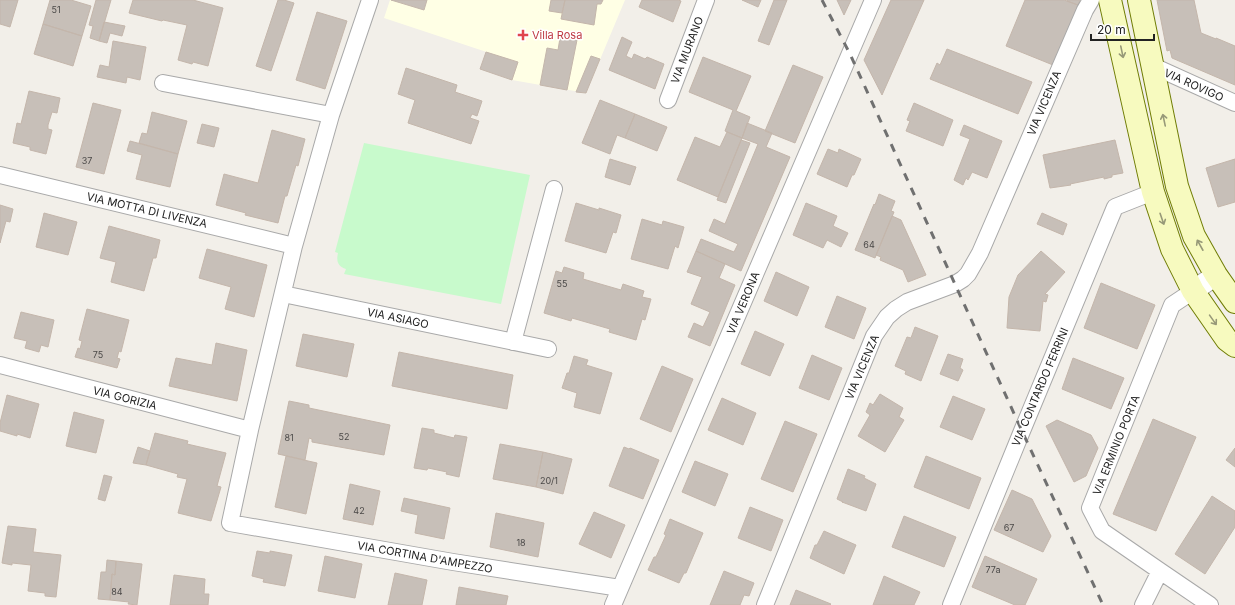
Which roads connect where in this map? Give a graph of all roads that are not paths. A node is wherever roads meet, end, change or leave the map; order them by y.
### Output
1 (370, 0) edge
2 (706, 0) edge
3 (873, 0) edge
4 (1091, 0) edge
5 (1110, 0) edge
6 (1139, 0) edge
7 (1153, 66) junction
8 (163, 83) dead end
9 (668, 100) dead end
10 (1235, 103) edge
11 (331, 115) junction
12 (0, 176) edge
13 (1177, 186) junction
14 (554, 190) dead end
15 (1153, 192) junction
16 (294, 246) junction
17 (1216, 275) junction
18 (1193, 291) junction
19 (283, 294) junction
20 (1235, 302) edge
21 (514, 342) junction
22 (1235, 346) edge
23 (548, 349) dead end
24 (0, 365) edge
25 (250, 430) junction
26 (1160, 571) junction
27 (620, 588) junction
28 (613, 605) edge
29 (766, 605) edge
30 (951, 605) edge
31 (1143, 605) edge
32 (1210, 605) edge

1 - 11 street
2 - 9 street, VIA MURANO
3 - 27 street, VIA VERONA
4 - 29 street, VIA VICENZA
5 -> 15 main road
6 - 7 main road
7 - 10 street, VIA ROVIGO
13 -> 7 main road
8 - 11 street
11 - 16 street
12 - 16 street, VIA MOTTA DI LIVENZA
13 - 15 street
17 -> 13 main road
14 - 21 street
15 -> 18 main road
15 - 30 street, VIA CONTARDO FERRINI
16 - 19 street
17 - 18 street
17 - 20 main road
18 -> 22 main road
18 - 26 street, VIA ERMINIO PORTA
19 - 21 street, VIA ASIAGO
19 - 25 street
21 - 23 street, VIA ASIAGO
24 - 25 street, VIA GORIZIA
25 - 27 street, VIA CORTINA D'AMPEZZO
26 - 31 street
26 - 32 street, VIA ERMINIO PORTA
27 - 28 street, VIA VERONA

